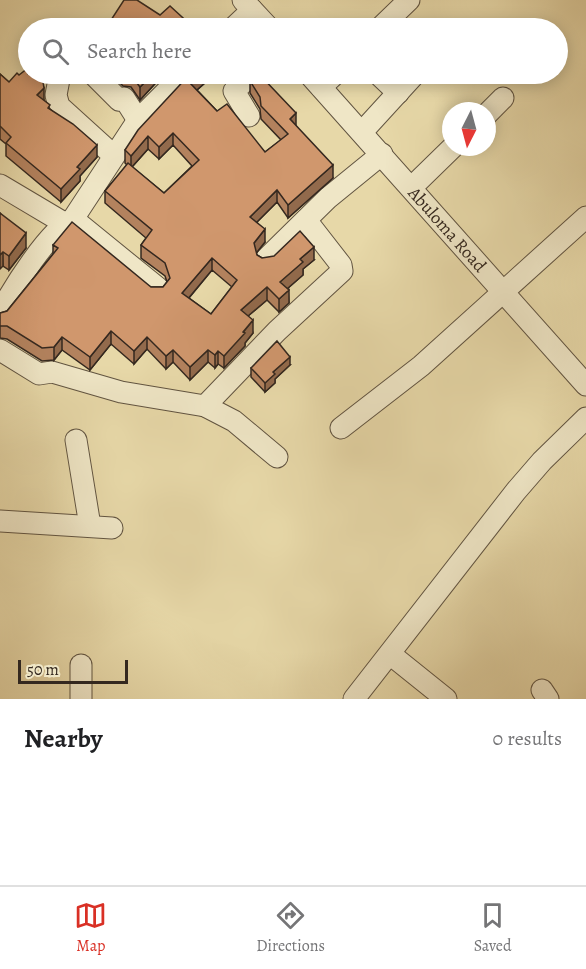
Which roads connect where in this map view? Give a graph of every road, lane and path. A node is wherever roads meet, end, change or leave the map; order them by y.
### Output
1 (409, 0) edge
2 (248, 5) edge
3 (240, 18) edge
4 (260, 18) edge
5 (390, 18) edge
6 (58, 84) edge
7 (103, 84) edge
8 (174, 84) edge
9 (241, 84) edge
10 (326, 84) edge
11 (389, 84) edge
12 (406, 84) edge
13 (398, 93) junction
14 (503, 98) dead end
15 (496, 105) edge
16 (249, 116) dead end
17 (138, 120) junction
18 (362, 132) junction
19 (382, 154) junction
20 (113, 155) junction
21 (444, 156) edge
22 (0, 184) edge
23 (412, 187) junction
24 (586, 217) edge
25 (306, 220) junction
26 (68, 221) junction
27 (266, 259) edge
28 (158, 288) edge
29 (505, 292) junction
30 (0, 313) edge
31 (0, 350) edge
32 (584, 379) edge
33 (205, 405) junction
34 (586, 418) edge
35 (342, 428) dead end
36 (76, 440) dead end
37 (277, 458) dead end
38 (0, 521) edge
39 (90, 526) junction
40 (112, 528) dead end
41 (390, 654) junction
42 (81, 665) dead end
43 (81, 699) edge
44 (354, 699) edge
45 (446, 699) edge

1 - 5 street
2 - 3 street
2 - 4 street
6 - 20 street
7 - 17 street
8 - 17 street
9 - 16 street
10 - 18 street, Abuloma Road
11 - 13 street
12 - 13 street
13 - 18 street
14 - 15 street
17 - 20 street
18 - 19 street, Abuloma Road
19 - 23 street, Abuloma Road
19 - 25 street
20 - 26 street
21 - 23 street
22 - 26 street
23 - 29 street, Abuloma Road
24 - 29 street
25 - 27 street
25 - 33 street
26 - 28 street
26 - 30 street
29 - 32 street, Abuloma Road
29 - 35 street
31 - 33 street
33 - 37 street
34 - 41 street
36 - 39 street
38 - 39 street
39 - 40 street
41 - 44 street
41 - 45 street
42 - 43 street

